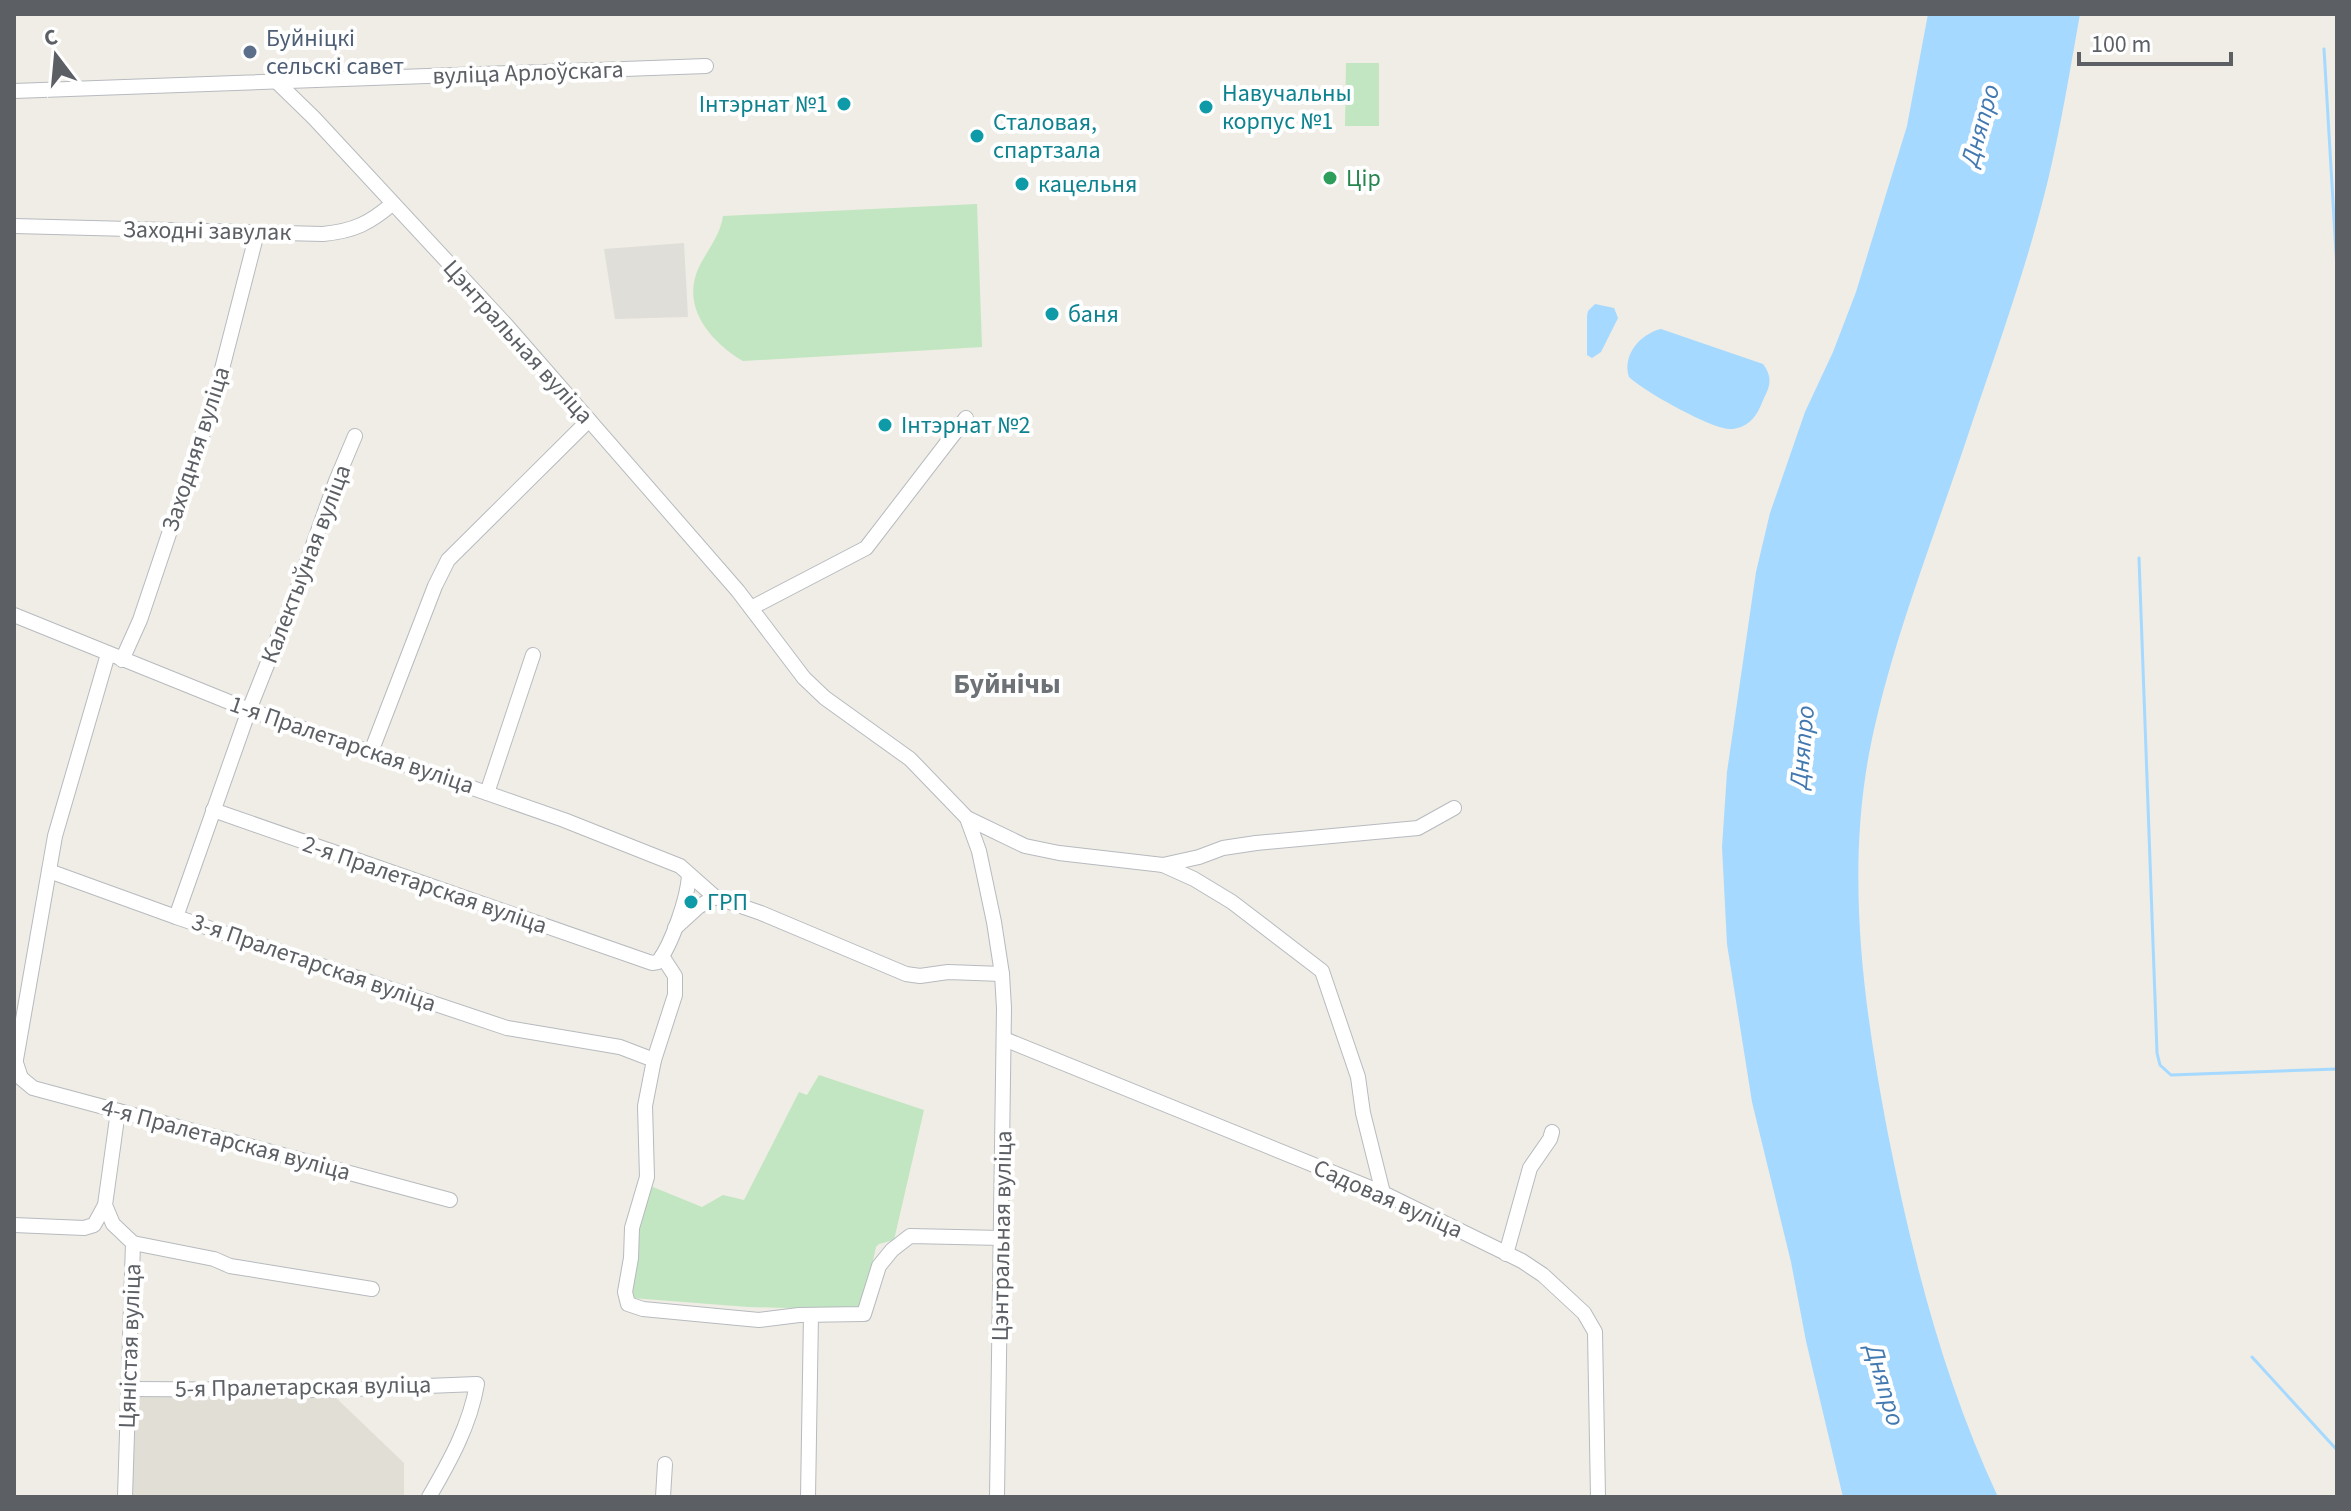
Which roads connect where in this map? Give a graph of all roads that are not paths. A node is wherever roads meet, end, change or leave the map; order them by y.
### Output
1 (706, 66) dead end
2 (277, 82) junction
3 (14, 91) edge
4 (392, 204) junction
5 (14, 226) edge
6 (257, 233) junction
7 (966, 418) dead end
8 (589, 420) junction
9 (355, 436) dead end
10 (751, 608) junction
11 (14, 615) edge
12 (533, 655) dead end
13 (115, 657) junction
14 (249, 710) junction
15 (371, 752) junction
16 (487, 793) junction
17 (1454, 808) dead end
18 (213, 810) junction
19 (967, 818) junction
20 (1163, 865) junction
21 (49, 871) junction
22 (689, 875) junction
23 (715, 897) junction
24 (176, 917) junction
25 (672, 931) junction
26 (662, 956) junction
27 (1002, 974) junction
28 (1004, 1039) junction
29 (654, 1060) junction
30 (15, 1067) edge
31 (118, 1111) junction
32 (1552, 1132) dead end
33 (1383, 1193) junction
34 (450, 1200) dead end
35 (105, 1205) junction
36 (14, 1225) edge
37 (1002, 1238) junction
38 (133, 1243) junction
39 (1506, 1254) junction
40 (372, 1289) dead end
41 (811, 1315) junction
42 (129, 1389) junction
43 (665, 1464) dead end
44 (125, 1497) edge
45 (429, 1497) edge
46 (663, 1497) edge
47 (808, 1497) edge
48 (997, 1497) edge
49 (1598, 1497) edge

1 - 2 street, вуліца Арлоўскага
2 - 3 street, вуліца Арлоўскага
2 - 4 street, Цэнтральная вуліца
4 - 6 street, Заходні завулак
4 - 8 street, Цэнтральная вуліца
5 - 6 street, Заходні завулак
6 - 13 street, Заходняя вуліца
7 - 10 street
8 - 10 street, Цэнтральная вуліца
8 - 15 street
9 - 14 street, Калектыўная вуліца
10 - 19 street, Цэнтральная вуліца
11 - 13 street, 1-я Пралетарская вуліца
12 - 16 street
13 - 14 street, 1-я Пралетарская вуліца
13 - 21 street, Заходняя вуліца
14 - 15 street, 1-я Пралетарская вуліца
14 - 18 street, Калектыўная вуліца
15 - 16 street, 1-я Пралетарская вуліца
16 - 22 street, 1-я Пралетарская вуліца
17 - 20 street
18 - 24 street, Калектыўная вуліца
18 - 26 street, 2-я Пралетарская вуліца
19 - 20 street
19 - 27 street, Цэнтральная вуліца
20 - 33 street
21 - 24 street, 3-я Пралетарская вуліца
21 - 30 street, Заходняя вуліца
22 - 23 street
22 - 25 street
23 - 25 street
23 - 27 street
24 - 29 street, 3-я Пралетарская вуліца
25 - 26 street
26 - 29 street
27 - 28 street, Цэнтральная вуліца
28 - 33 street, Садовая вуліца
28 - 37 street, Цэнтральная вуліца
29 - 41 street
30 - 31 street, 4-я Пралетарская вуліца
31 - 34 street, 4-я Пралетарская вуліца
31 - 35 street
32 - 39 street
33 - 39 street, Садовая вуліца
35 - 36 street
35 - 38 street, Цяністая вуліца
37 - 41 street
37 - 48 street, Цэнтральная вуліца
38 - 40 street
38 - 42 street, Цяністая вуліца
39 - 49 street, Садовая вуліца
41 - 47 street
42 - 44 street, Цяністая вуліца
42 - 45 street, 5-я Пралетарская вуліца
43 - 46 street

